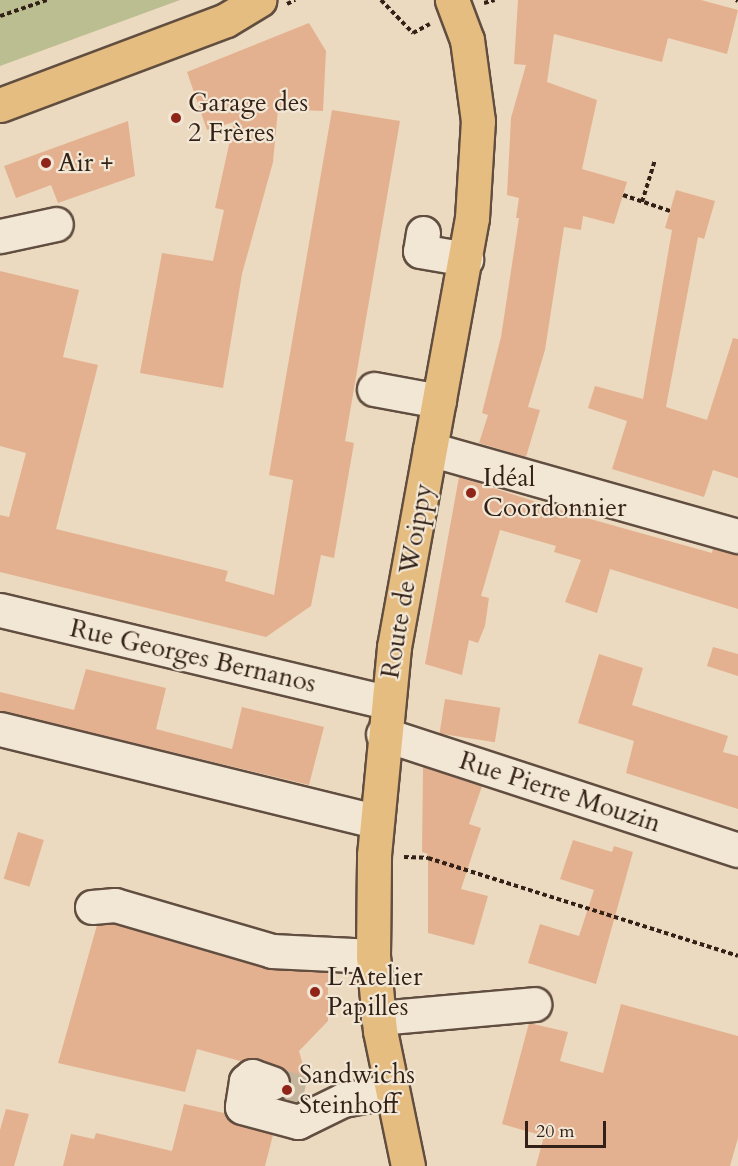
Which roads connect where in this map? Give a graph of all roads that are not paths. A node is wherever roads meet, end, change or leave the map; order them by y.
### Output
1 (259, 0) edge
2 (452, 0) edge
3 (0, 105) edge
4 (56, 224) dead end
5 (423, 233) dead end
6 (0, 236) edge
7 (466, 258) junction
8 (374, 389) dead end
9 (439, 401) junction
10 (430, 449) junction
11 (738, 536) edge
12 (0, 610) edge
13 (387, 702) junction
14 (0, 729) edge
15 (383, 734) junction
16 (375, 820) junction
17 (738, 850) edge
18 (92, 908) dead end
19 (373, 956) junction
20 (534, 1004) dead end
21 (378, 1018) junction
22 (272, 1083) tunnel mouth
23 (390, 1090) junction
24 (304, 1092) tunnel mouth
25 (343, 1100) junction
26 (408, 1166) edge

1 - 3 main road
2 - 7 main road, Route de Woippy
4 - 6 street
5 - 7 street
7 - 9 main road, Route de Woippy
8 - 9 street
9 - 10 main road, Route de Woippy
10 - 11 street
10 - 13 main road, Route de Woippy
12 - 13 street, Rue Georges Bernanos
13 - 15 main road, Route de Woippy
14 - 16 street
15 - 16 main road, Route de Woippy
15 - 17 street, Rue Pierre Mouzin
16 - 19 main road, Route de Woippy
18 - 19 street
19 - 21 main road, Route de Woippy
20 - 21 street
21 - 23 main road, Route de Woippy
22 - 25 street
23 - 25 street
23 - 26 main road, Route de Woippy
24 - 25 street

